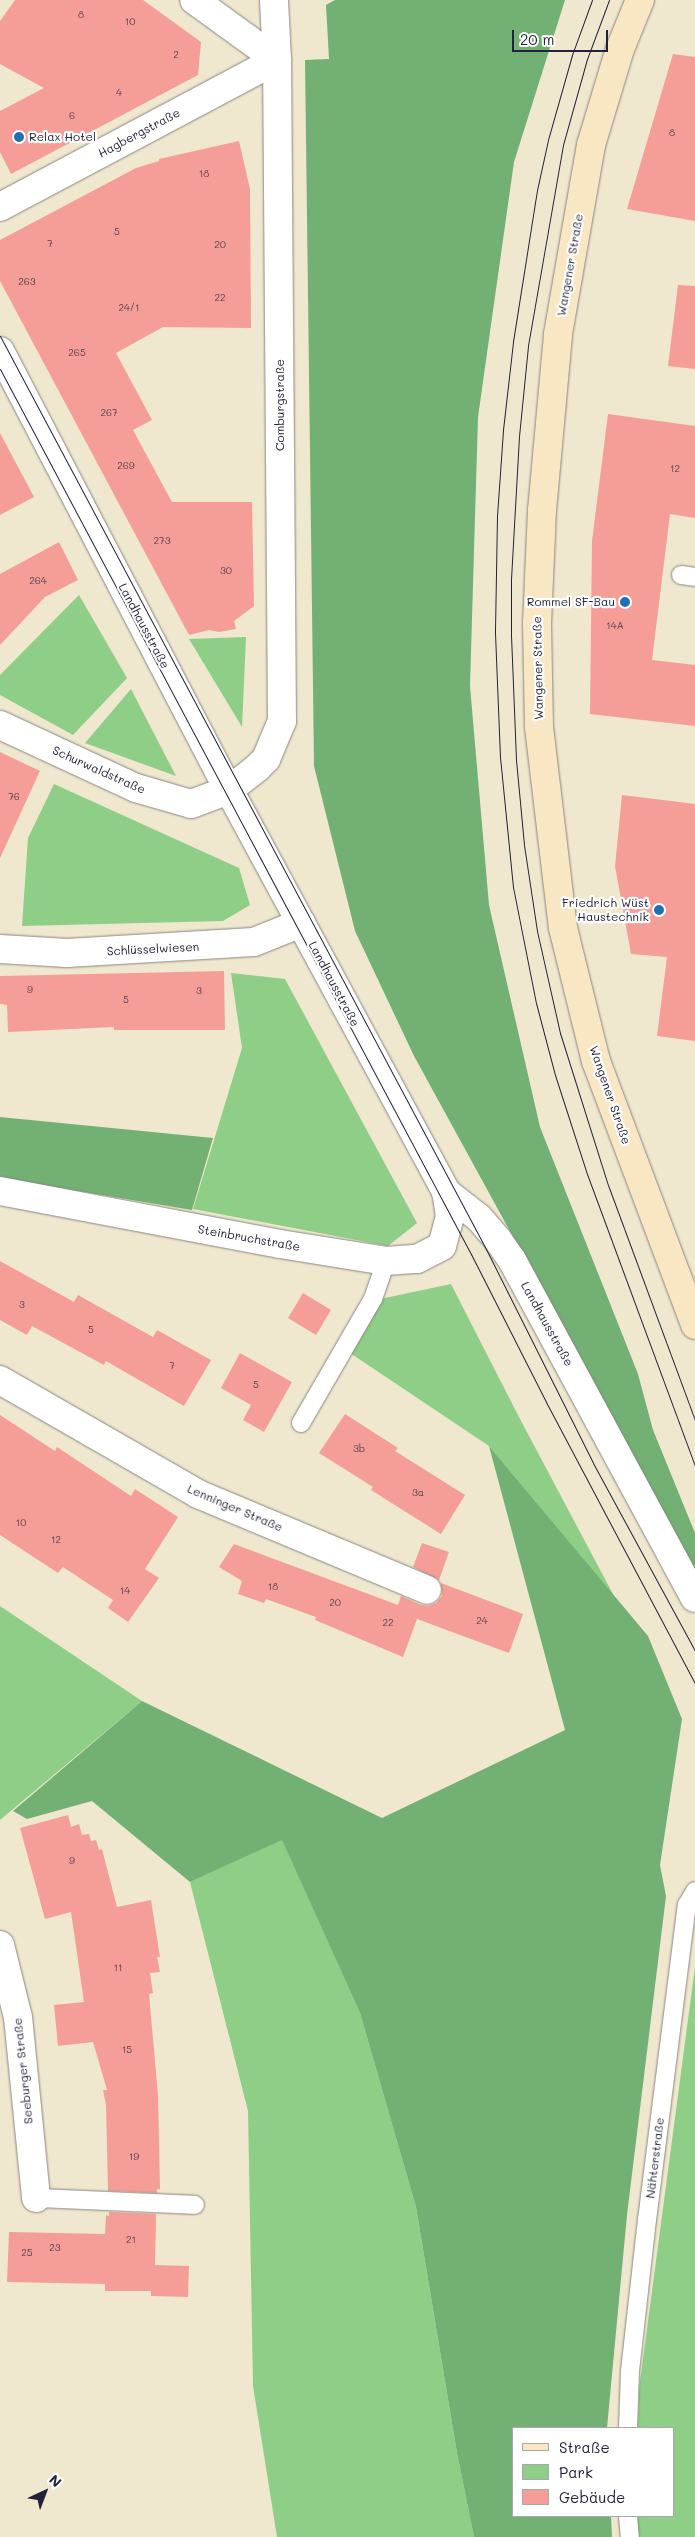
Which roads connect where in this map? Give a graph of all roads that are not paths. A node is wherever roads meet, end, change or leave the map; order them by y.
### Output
1 (194, 0) edge
2 (274, 0) edge
3 (640, 0) edge
4 (278, 60) junction
5 (0, 207) edge
6 (0, 351) edge
7 (0, 725) edge
8 (230, 790) junction
9 (301, 923) junction
10 (0, 949) edge
11 (0, 1191) edge
12 (446, 1192) junction
13 (386, 1261) junction
14 (695, 1325) edge
15 (0, 1380) edge
16 (301, 1423) dead end
17 (427, 1590) dead end
18 (695, 1598) edge
19 (695, 1891) edge
20 (0, 1945) edge
21 (36, 2198) joint
22 (195, 2206) dead end
23 (628, 2427) edge
24 (628, 2517) edge
25 (630, 2537) edge

1 - 4 street
2 - 4 street, Comburgstraße
3 - 14 street, Wangener Straße
4 - 5 street, Hagbergstraße
4 - 8 street, Comburgstraße
6 - 8 street, Landhausstraße
7 - 8 street, Schurwaldstraße
8 - 9 street, Landhausstraße
9 - 10 street, Schlüsselwiesen
9 - 12 street, Landhausstraße
11 - 13 street, Steinbruchstraße
12 - 13 street, Steinbruchstraße
12 - 18 street, Landhausstraße
13 - 16 lane
15 - 17 street, Lenninger Straße
19 - 23 lane, Nähterstraße
20 - 21 street, Seeburger Straße
21 - 22 lane
24 - 25 lane

